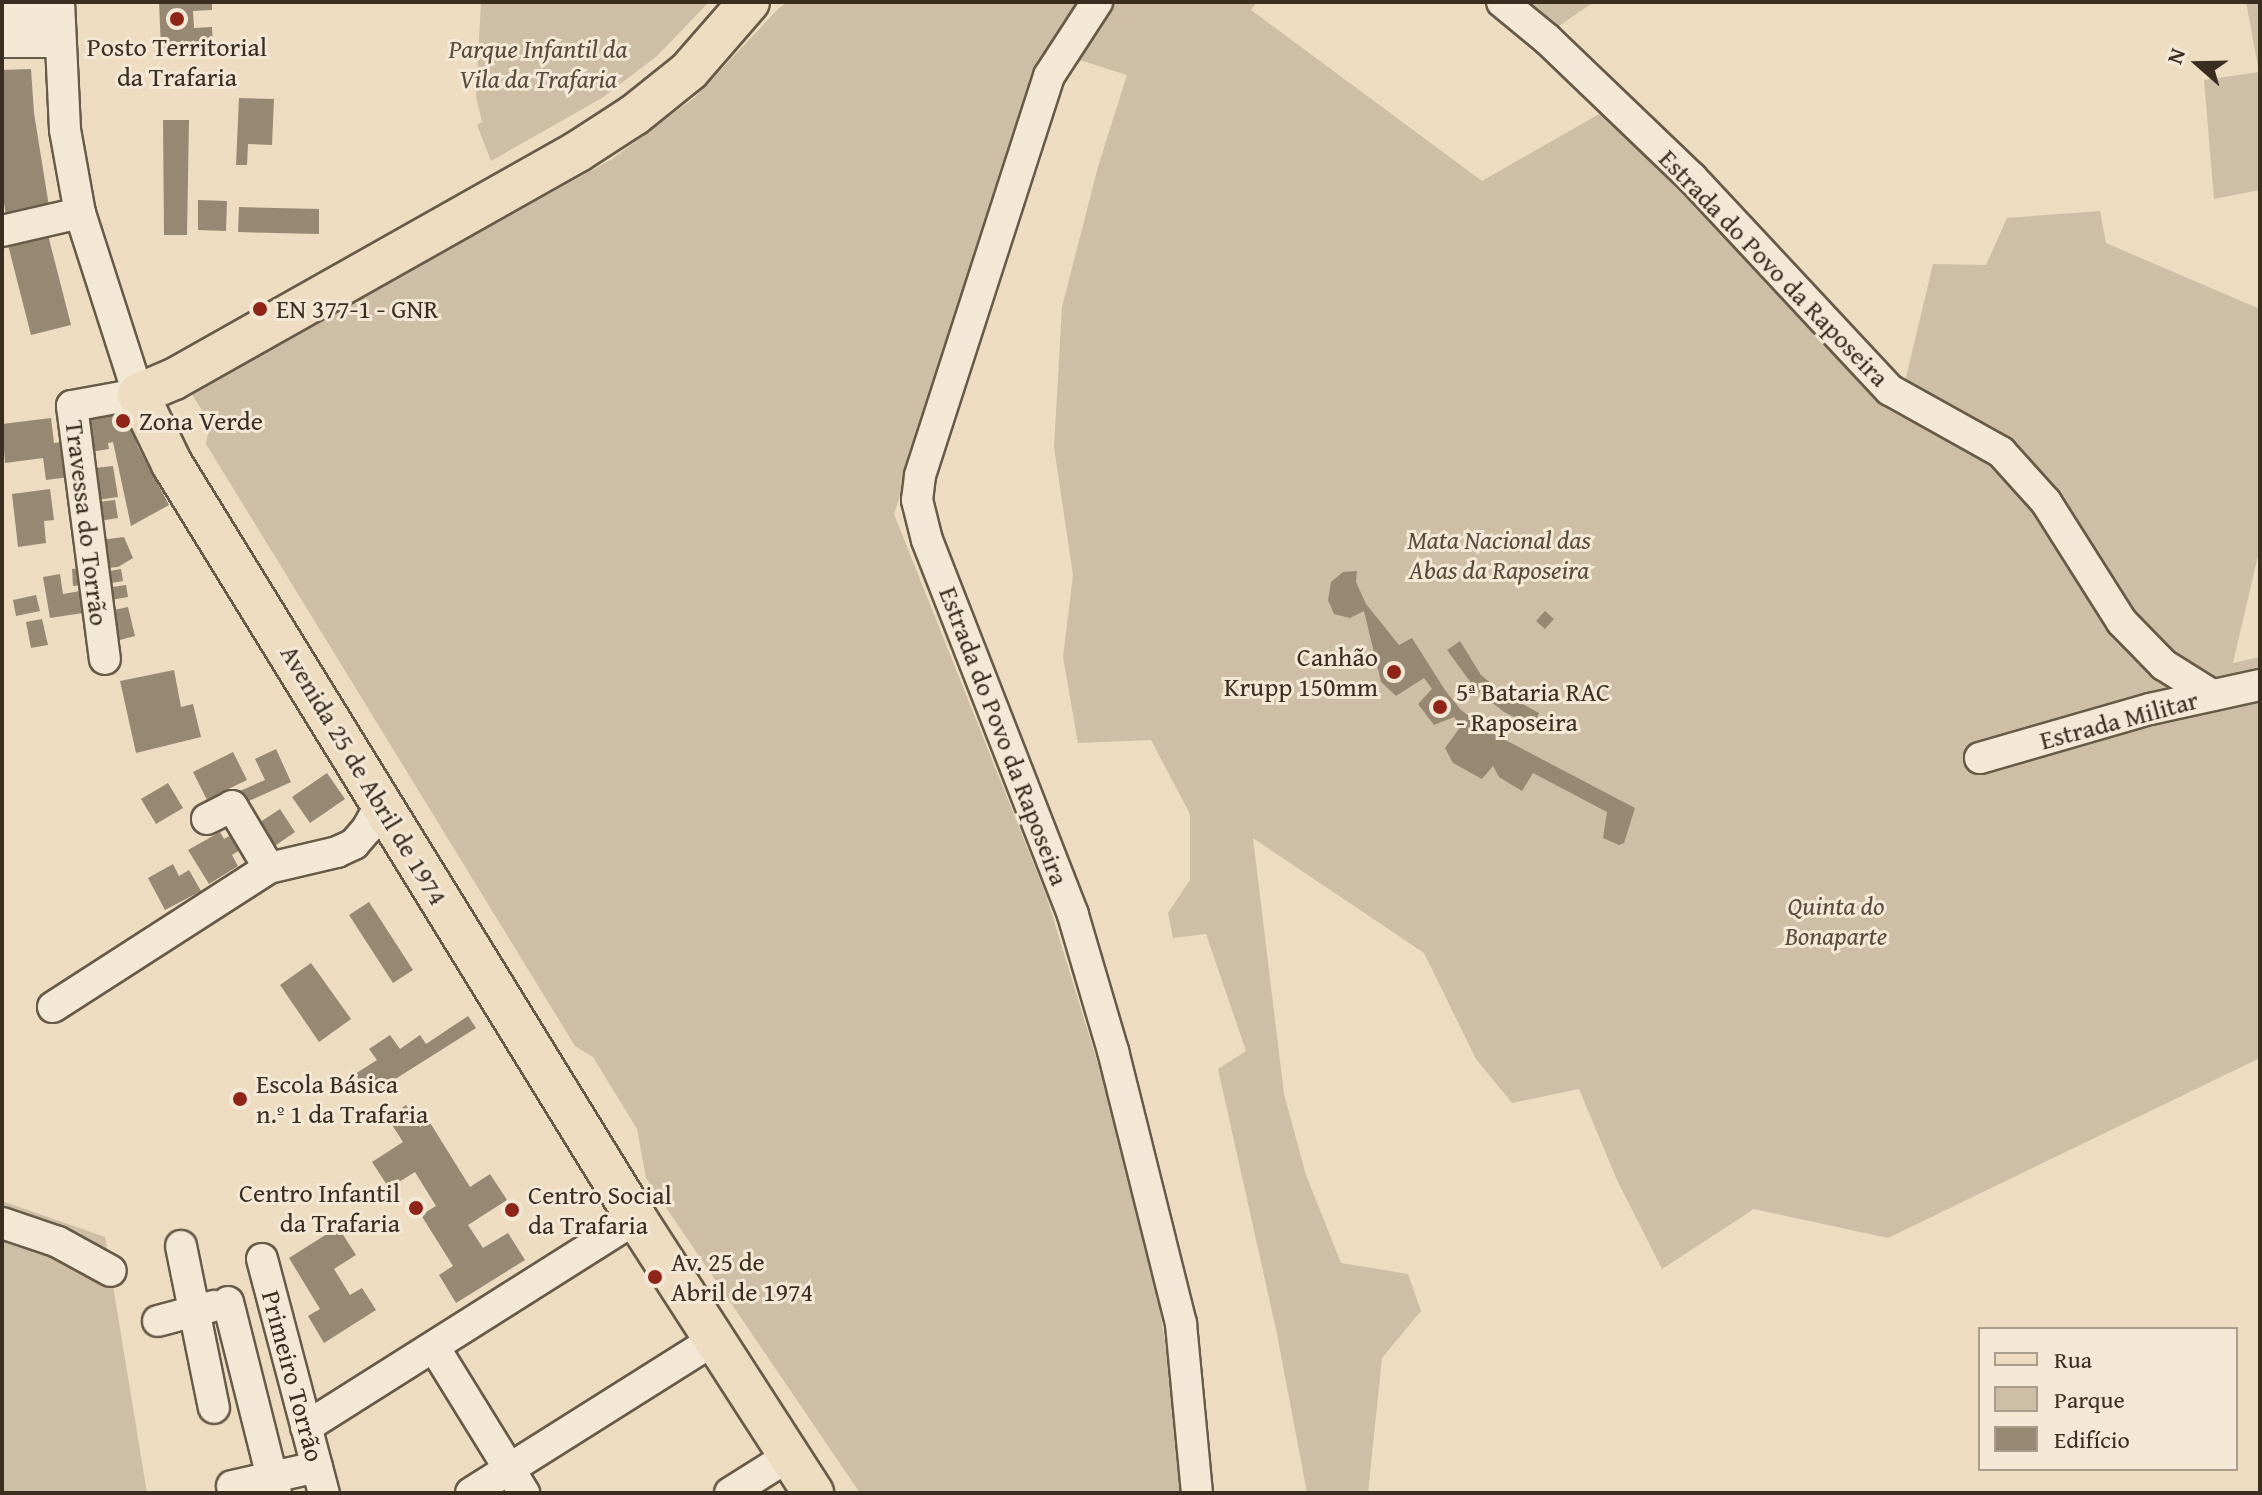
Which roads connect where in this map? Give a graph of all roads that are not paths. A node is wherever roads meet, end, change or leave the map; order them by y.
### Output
1 (749, 2) edge
2 (1097, 2) edge
3 (1502, 2) edge
4 (2, 18) edge
5 (58, 21) edge
6 (2, 42) edge
7 (80, 213) junction
8 (2, 231) edge
9 (138, 394) junction
10 (105, 659) dead end
11 (2260, 685) edge
12 (2212, 695) junction
13 (1980, 758) dead end
14 (381, 804) junction
15 (207, 819) dead end
16 (269, 868) junction
17 (53, 1007) dead end
18 (636, 1218) junction
19 (2, 1223) edge
20 (181, 1246) dead end
21 (262, 1259) dead end
22 (111, 1271) dead end
23 (270, 1291) junction
24 (228, 1302) junction
25 (196, 1311) junction
26 (158, 1321) dead end
27 (714, 1340) junction
28 (434, 1347) junction
29 (214, 1408) dead end
30 (306, 1427) junction
31 (789, 1456) junction
32 (320, 1480) edge
33 (517, 1481) edge
34 (274, 1485) edge
35 (232, 1486) dead end
36 (471, 1493) edge
37 (730, 1493) edge
38 (813, 1493) edge
39 (1197, 1493) edge

1 - 9 main road
2 - 39 street, Estrada do Povo da Raposeira
3 - 12 street, Estrada do Povo da Raposeira
4 - 5 street
5 - 6 street
5 - 7 street, Avenida 25 de Abril de 1974
7 - 8 street
7 - 9 street, Avenida 25 de Abril de 1974
9 - 10 street, Travessa do Torrão
9 - 14 main road, Avenida 25 de Abril de 1974
11 - 12 street, Estrada Militar
12 - 13 street, Estrada Militar
14 - 16 street
14 - 18 main road, Avenida 25 de Abril de 1974
15 - 16 street
16 - 17 street
18 - 27 main road, Avenida 25 de Abril de 1974
18 - 28 street
19 - 22 street
20 - 25 street
21 - 23 street, Primeiro Torrão
23 - 24 street
23 - 30 street, Primeiro Torrão
24 - 25 street
24 - 34 street, Primeiro Torrão
25 - 26 street
25 - 29 street
27 - 31 main road, Avenida 25 de Abril de 1974
27 - 33 street
28 - 30 street
28 - 33 street
30 - 32 street, Primeiro Torrão
31 - 37 street
31 - 38 main road, Avenida 25 de Abril de 1974
32 - 34 street
33 - 36 street
34 - 35 street

